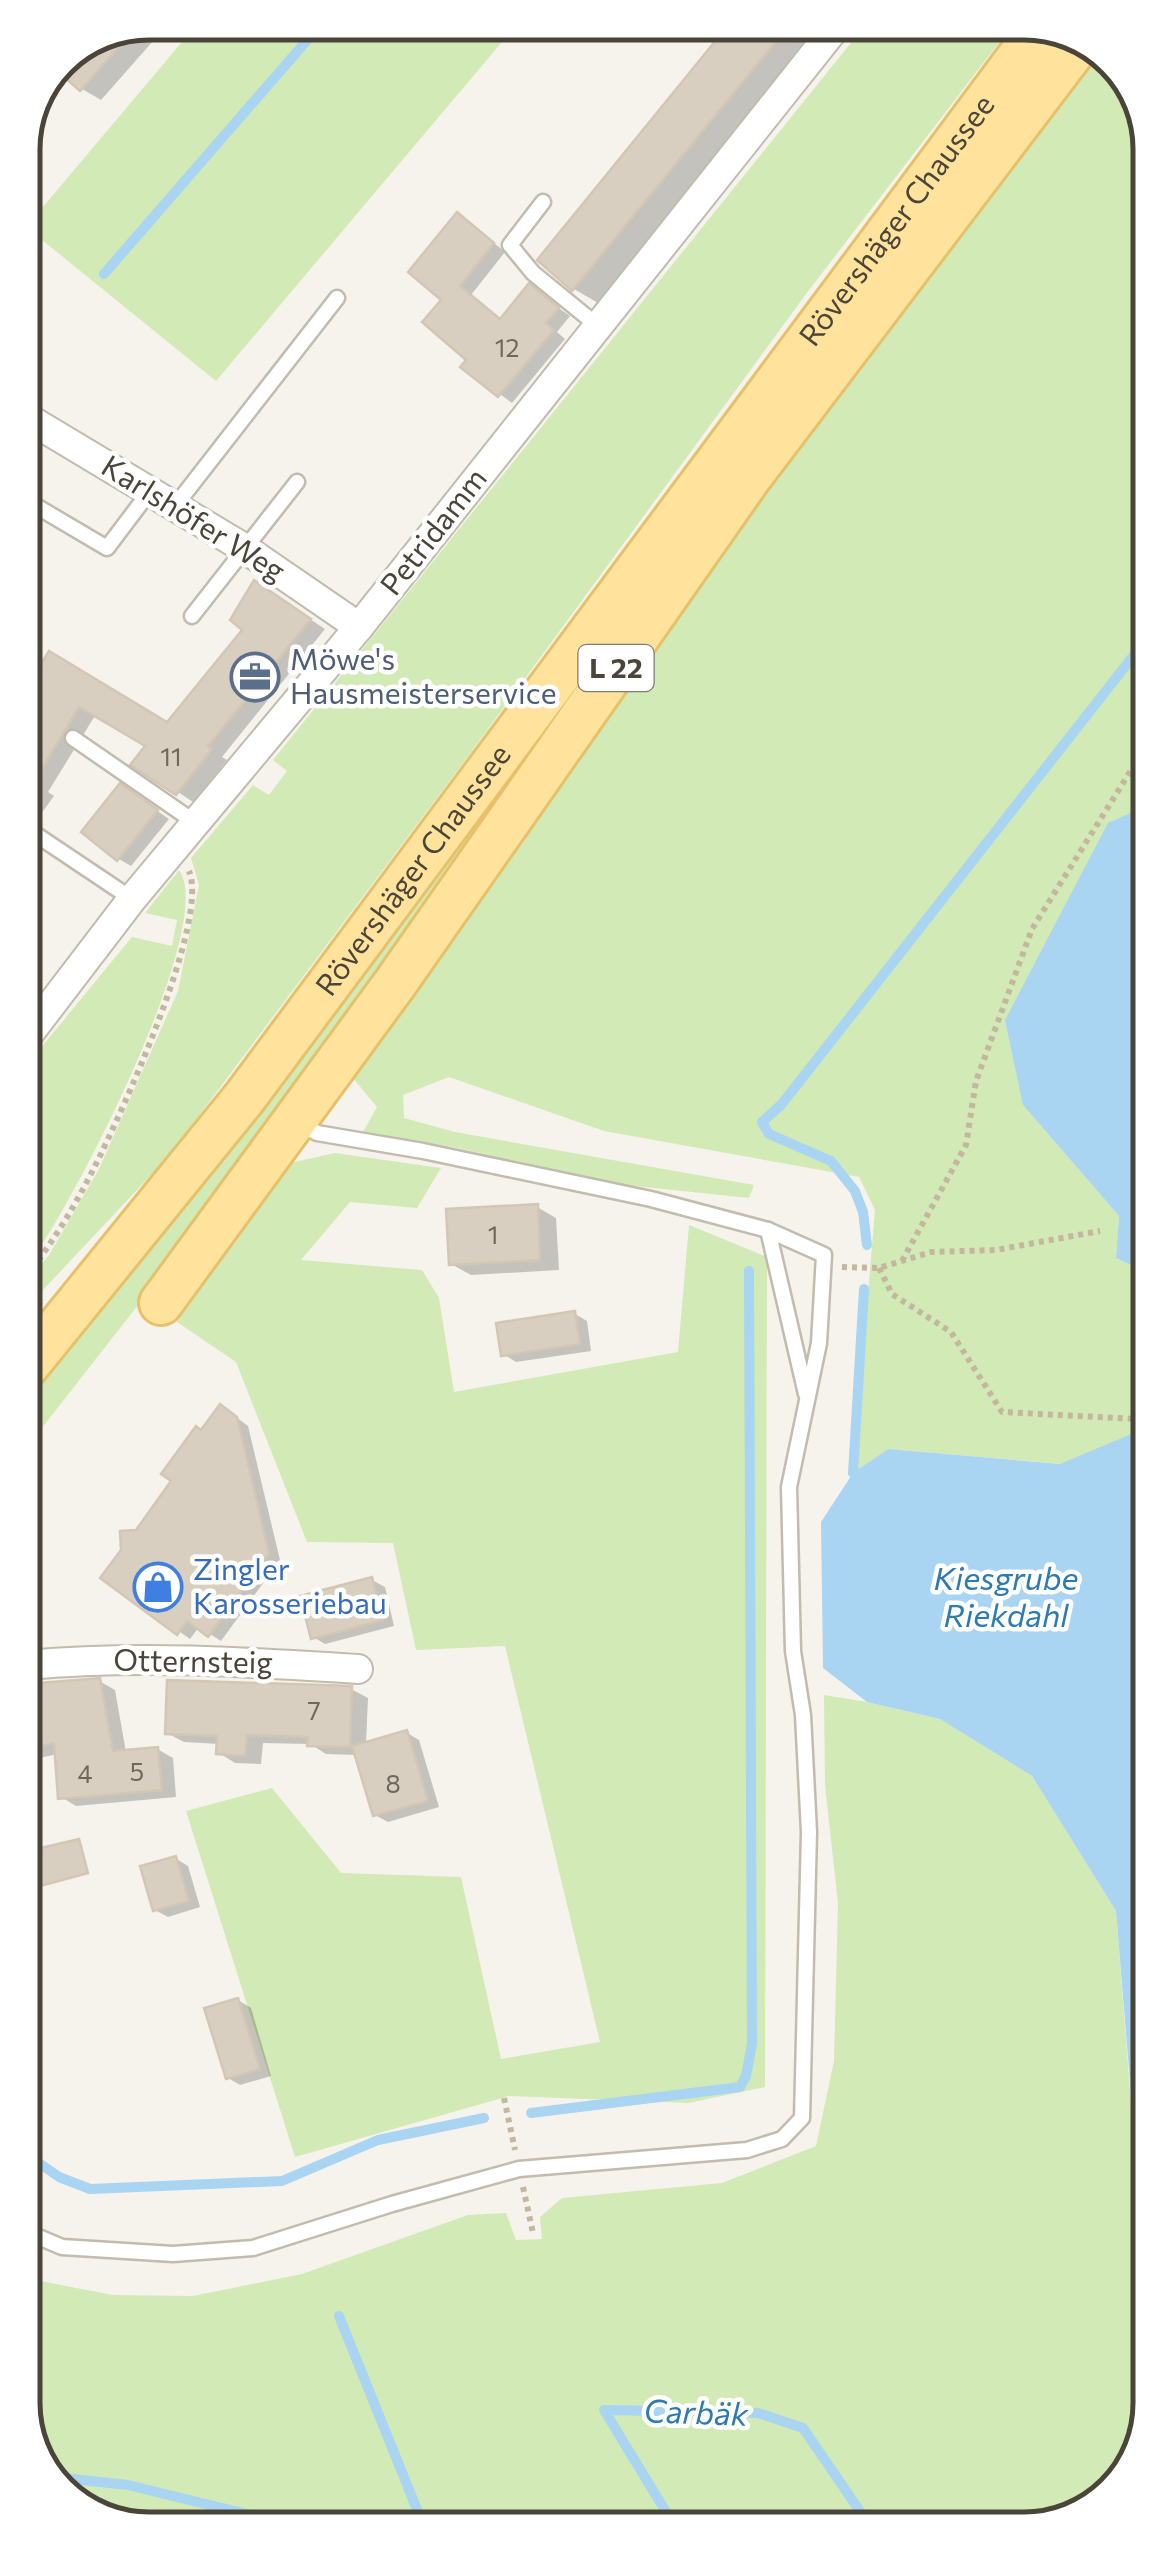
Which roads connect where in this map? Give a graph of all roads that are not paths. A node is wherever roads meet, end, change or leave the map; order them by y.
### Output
1 (825, 40) edge
2 (1032, 40) edge
3 (1072, 52) edge
4 (543, 202) dead end
5 (337, 298) dead end
6 (598, 326) junction
7 (40, 426) edge
8 (297, 482) dead end
9 (150, 491) junction
10 (175, 506) junction
11 (40, 509) edge
12 (244, 548) junction
13 (192, 616) dead end
14 (358, 627) junction
15 (73, 738) dead end
16 (196, 823) junction
17 (40, 837) edge
18 (132, 899) junction
19 (40, 1019) edge
20 (296, 1122) junction
21 (768, 1230) junction
22 (162, 1304) dead end
23 (40, 1350) edge
24 (807, 1399) junction
25 (40, 1664) edge
26 (358, 1669) dead end
27 (40, 2238) edge

1 - 6 street, Petridamm
2 - 23 main road, Rövershäger Chaussee / L 22
3 - 20 main road, Rövershäger Chaussee / L 22
4 - 6 lane
5 - 10 lane
6 - 14 street, Petridamm
7 - 9 street, Karlshöfer Weg
8 - 12 lane
9 - 10 street, Karlshöfer Weg
9 - 11 lane
10 - 12 street, Karlshöfer Weg
12 - 13 lane
12 - 14 street, Karlshöfer Weg
14 - 16 street, Petridamm
15 - 16 lane
16 - 18 street, Petridamm
17 - 18 lane
18 - 19 street, Petridamm
20 - 21 lane
20 - 22 main road, Rövershäger Chaussee / L 22
21 - 24 lane
21 - 24 lane
24 - 27 lane
25 - 26 street, Otternsteig

